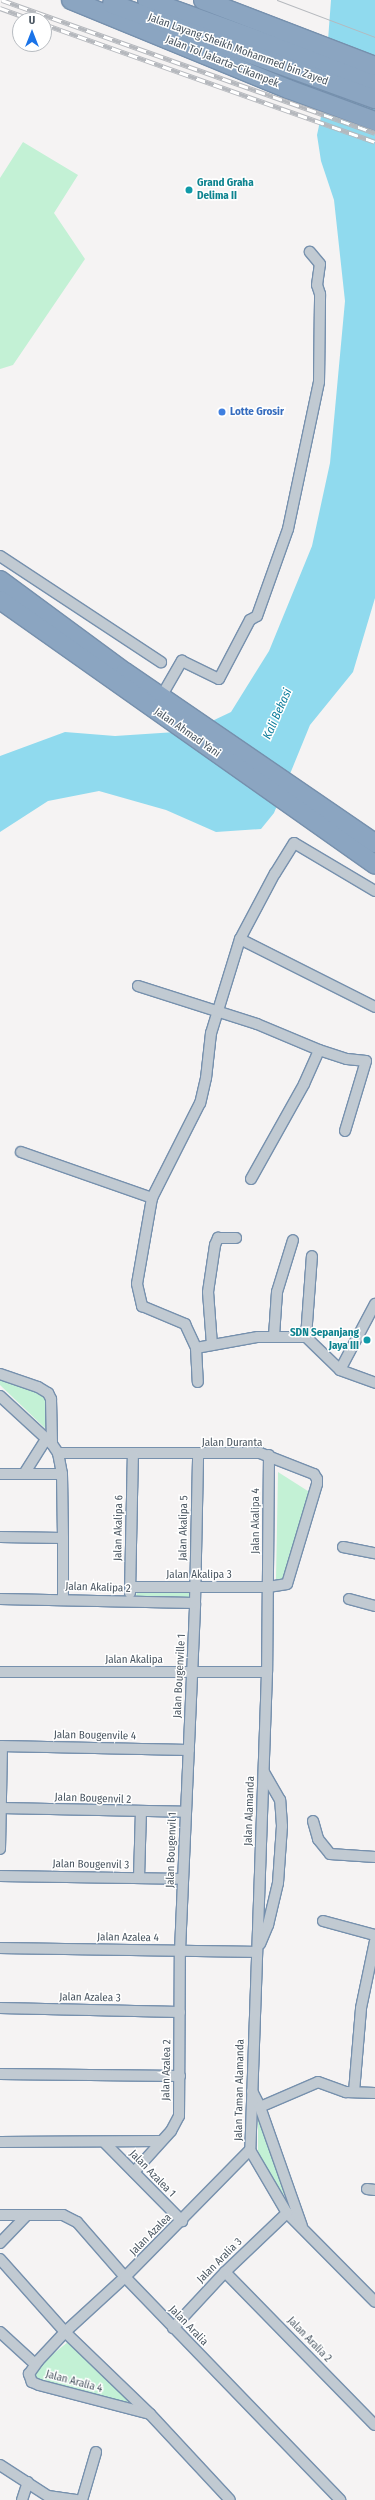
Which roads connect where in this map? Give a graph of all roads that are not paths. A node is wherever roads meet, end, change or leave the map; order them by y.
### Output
1 (71, 0) edge
2 (101, 0) edge
3 (147, 0) edge
4 (203, 0) edge
5 (375, 66) edge
6 (375, 82) edge
7 (375, 99) edge
8 (375, 120) edge
9 (310, 252) dead end
10 (0, 556) edge
11 (0, 575) edge
12 (0, 580) edge
13 (0, 600) edge
14 (161, 662) dead end
15 (165, 690) junction
16 (183, 714) junction
17 (303, 805) junction
18 (375, 831) edge
19 (375, 843) edge
20 (375, 865) edge
21 (375, 891) edge
22 (240, 939) junction
23 (138, 986) dead end
24 (375, 1007) edge
25 (219, 1011) junction
26 (319, 1050) junction
27 (345, 1131) dead end
28 (21, 1152) dead end
29 (252, 1179) dead end
30 (152, 1198) junction
31 (236, 1238) dead end
32 (293, 1240) dead end
33 (312, 1256) dead end
34 (375, 1304) edge
35 (274, 1336) junction
36 (306, 1337) junction
37 (212, 1345) junction
38 (196, 1348) junction
39 (340, 1370) junction
40 (0, 1374) edge
41 (198, 1382) dead end
42 (375, 1383) edge
43 (0, 1396) edge
44 (49, 1442) junction
45 (58, 1454) junction
46 (198, 1454) junction
47 (133, 1455) junction
48 (269, 1455) junction
49 (0, 1474) edge
50 (24, 1474) junction
51 (62, 1474) junction
52 (0, 1537) edge
53 (63, 1538) junction
54 (342, 1547) dead end
55 (375, 1553) edge
56 (289, 1581) joint
57 (130, 1587) junction
58 (268, 1587) junction
59 (194, 1588) junction
60 (0, 1599) edge
61 (63, 1599) junction
62 (348, 1599) dead end
63 (130, 1601) junction
64 (195, 1603) junction
65 (375, 1606) edge
66 (191, 1671) junction
67 (0, 1672) edge
68 (267, 1672) junction
69 (1, 1746) edge
70 (189, 1750) junction
71 (264, 1772) junction
72 (1, 1808) edge
73 (141, 1812) junction
74 (185, 1812) junction
75 (313, 1821) dead end
76 (0, 1850) edge
77 (375, 1856) edge
78 (0, 1876) edge
79 (139, 1878) junction
80 (183, 1879) junction
81 (323, 1921) dead end
82 (375, 1935) edge
83 (375, 1941) edge
84 (0, 1948) edge
85 (180, 1951) junction
86 (256, 1952) junction
87 (0, 2008) edge
88 (180, 2012) junction
89 (0, 2074) edge
90 (180, 2076) junction
91 (251, 2090) junction
92 (354, 2092) junction
93 (375, 2093) edge
94 (260, 2107) junction
95 (161, 2141) junction
96 (0, 2142) edge
97 (105, 2143) junction
98 (250, 2150) junction
99 (134, 2172) junction
100 (287, 2213) junction
101 (0, 2215) edge
102 (26, 2216) junction
103 (182, 2221) junction
104 (303, 2231) junction
105 (0, 2243) edge
106 (0, 2258) edge
107 (226, 2272) junction
108 (125, 2277) junction
109 (375, 2302) edge
110 (173, 2328) junction
111 (0, 2332) edge
112 (65, 2332) junction
113 (35, 2364) junction
114 (150, 2414) junction
115 (375, 2425) edge
116 (96, 2452) dead end
117 (0, 2465) edge
118 (28, 2482) junction
119 (22, 2500) edge
120 (78, 2500) edge
121 (82, 2500) edge
122 (230, 2500) edge
123 (340, 2500) edge

1 - 8 highway, Jalan Tol Jakarta–Cikampek
2 - 7 highway, Jalan Layang Sheikh Mohammed bin Zayed
3 - 6 highway, Jalan Layang Sheikh Mohammed bin Zayed
4 - 5 highway
9 - 15 street
10 - 14 street
11 - 15 highway
12 - 16 highway, Jalan Ahmad Yani
13 - 16 highway, Jalan Ahmad Yani
15 - 16 highway
16 - 17 highway, Jalan Ahmad Yani
16 - 18 highway
17 - 19 highway, Jalan Ahmad Yani
17 - 20 highway, Jalan Ahmad Yani
21 - 22 street
22 - 24 street
22 - 25 street
23 - 25 street
25 - 26 street
25 - 30 street
26 - 27 street
26 - 29 street
28 - 30 street
30 - 38 street
31 - 37 street
32 - 35 street
33 - 36 street
34 - 39 street
35 - 36 street
35 - 37 street
36 - 39 street
37 - 38 street
38 - 41 street
39 - 42 street
40 - 44 street
43 - 44 street
44 - 45 street
44 - 50 street
45 - 47 street, Jalan Duranta
45 - 51 street
46 - 47 street, Jalan Duranta
46 - 48 street, Jalan Duranta
46 - 59 street, Jalan Akalipa 5
47 - 57 street, Jalan Akalipa 6
48 - 56 street, Jalan Duranta
48 - 58 street, Jalan Akalipa 4
49 - 50 street
50 - 51 street
51 - 53 street
52 - 53 street
53 - 61 street
54 - 55 street
56 - 58 street, Jalan Akalipa 3
57 - 59 street, Jalan Akalipa 3
57 - 63 street, Jalan Akalipa 6
58 - 59 street, Jalan Akalipa 3
58 - 68 street
59 - 64 street, Jalan Akalipa 5
60 - 61 street, Jalan Akalipa 2
61 - 63 street, Jalan Akalipa 2
62 - 65 street
63 - 64 street, Jalan Akalipa 2
64 - 66 street, Jalan Bougenville 1
66 - 67 street, Jalan Akalipa
66 - 68 street, Jalan Akalipa
66 - 70 street, Jalan Bougenville 1
68 - 71 street, Jalan Alamanda
69 - 70 street, Jalan Bougenvile 4
69 - 72 street
70 - 74 street, Jalan Bougenvil 1
71 - 86 street, Jalan Alamanda
71 - 86 street
72 - 73 street, Jalan Bougenvil 2
72 - 76 street
73 - 74 street, Jalan Bougenvil 2
73 - 79 street, Jalan Bougenvil 3
74 - 80 street, Jalan Bougenvil 1
75 - 77 street
78 - 79 street, Jalan Bougenvil 3
79 - 80 street
80 - 85 street, Jalan Bougenvil 1
81 - 82 street
83 - 92 street
84 - 85 street, Jalan Azalea 4
85 - 86 street, Jalan Azalea 4
85 - 88 street, Jalan Azalea 2
86 - 91 street, Jalan Taman Alamanda
87 - 88 street, Jalan Azalea 3
88 - 90 street, Jalan Azalea 2
89 - 90 street
90 - 95 street, Jalan Azalea 2
91 - 94 street
91 - 98 street, Jalan Taman Alamanda
92 - 93 street
92 - 94 street
94 - 104 street
95 - 97 street, Jalan Azalea 1
95 - 99 street, Jalan Azalea 2
96 - 97 street, Jalan Azalea 1
97 - 99 street, Jalan Azalea 1
98 - 100 street, Jalan Taman Alamanda
98 - 103 street, Jalan Azalea
99 - 103 street, Jalan Azalea 1
100 - 104 street, Jalan Taman Alamanda
100 - 107 street, Jalan Aralia 3
101 - 102 street, Jalan Aralia
102 - 105 street
102 - 108 street, Jalan Aralia
103 - 108 street, Jalan Azalea
104 - 109 street, Jalan Taman Alamanda
106 - 112 street
107 - 110 street, Jalan Aralia 3
107 - 115 street, Jalan Aralia 2
108 - 110 street, Jalan Aralia
108 - 112 street, Jalan Azalea
110 - 123 street, Jalan Aralia
111 - 113 street
112 - 113 street, Jalan Aralia 4
112 - 114 street
113 - 114 street, Jalan Aralia 4
114 - 122 street
116 - 121 street
117 - 118 street
118 - 119 street
118 - 120 street

